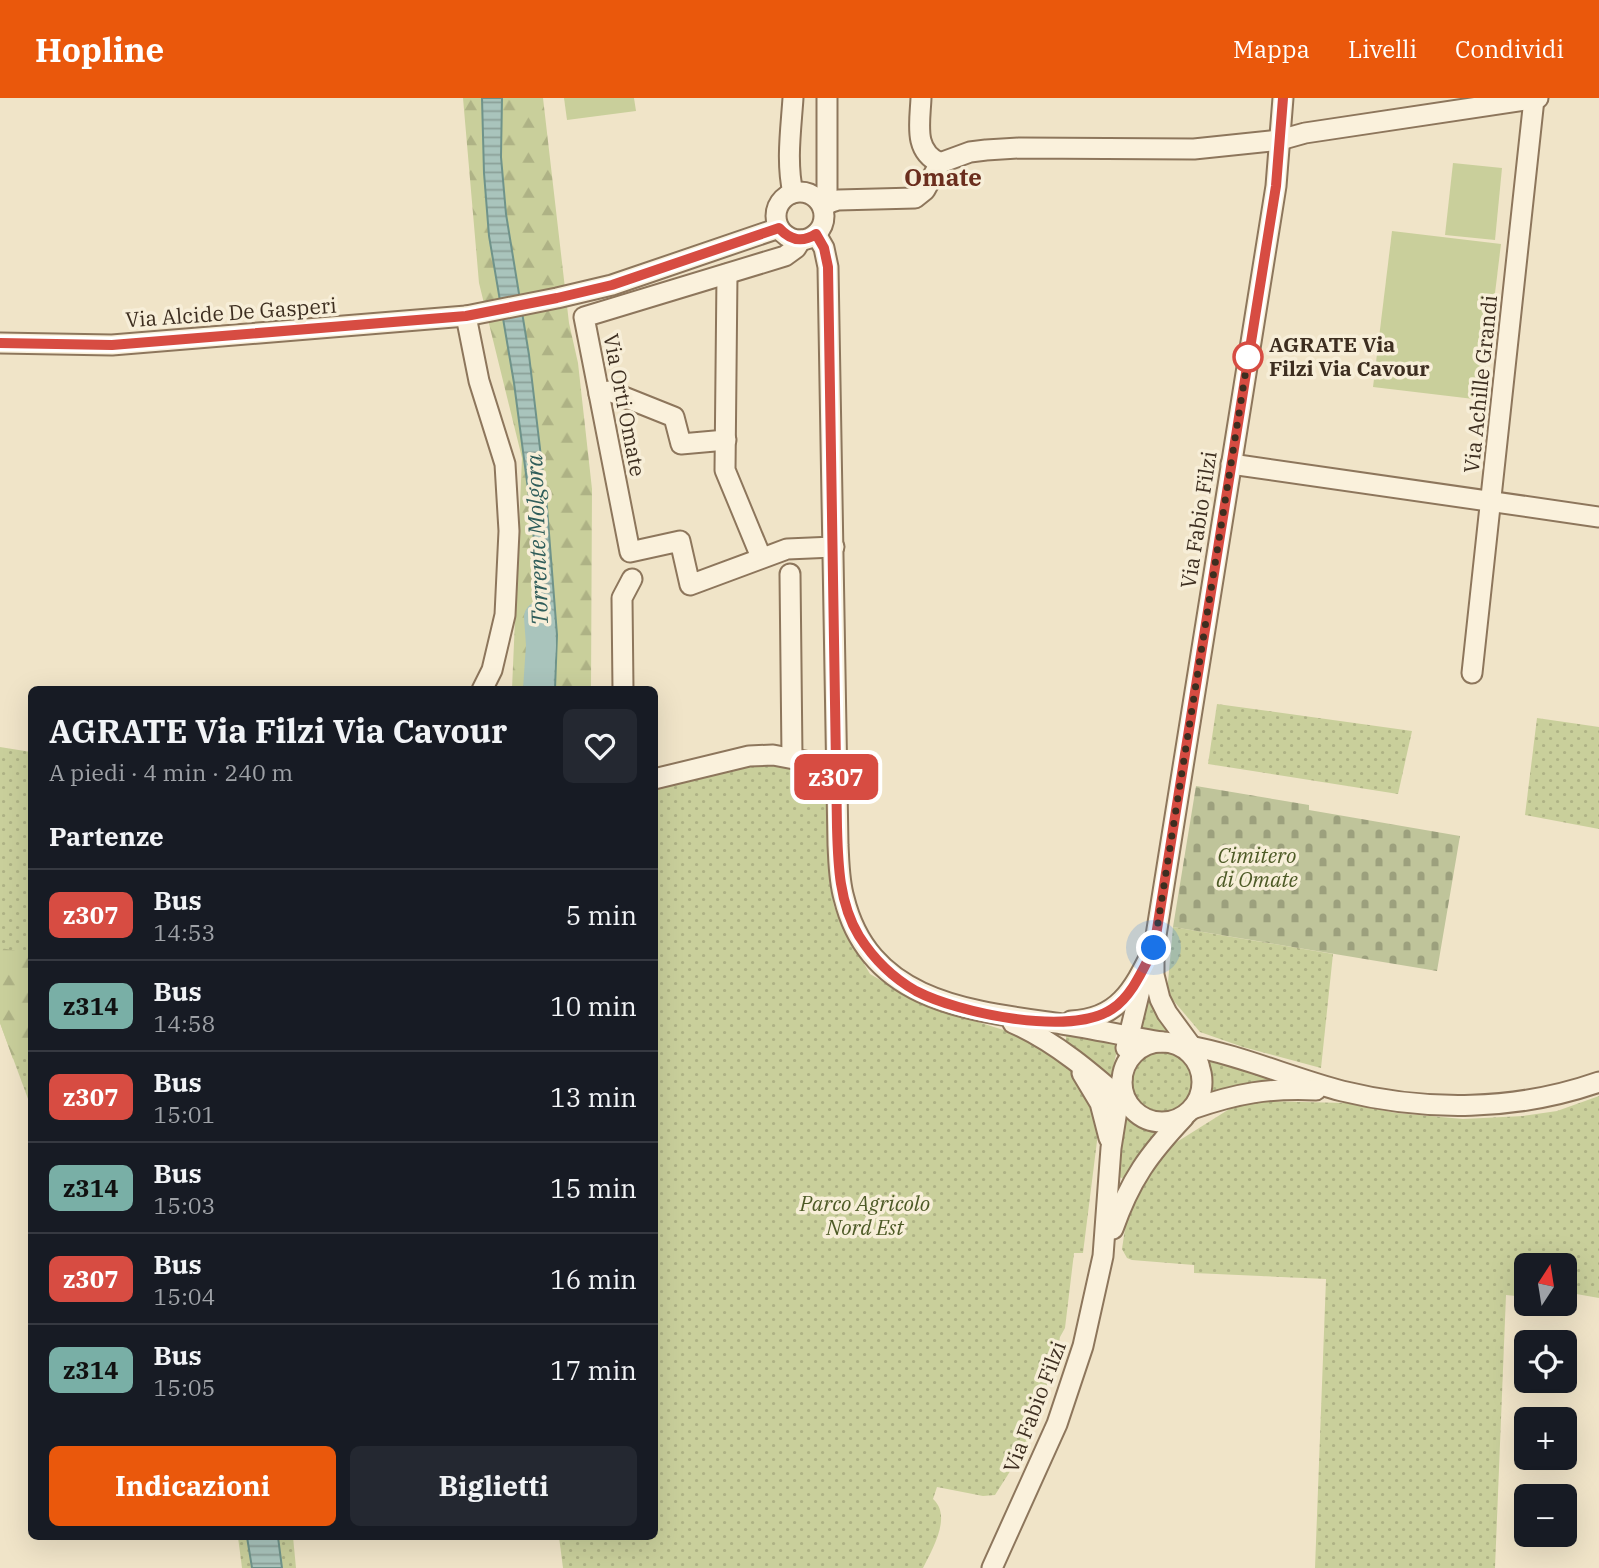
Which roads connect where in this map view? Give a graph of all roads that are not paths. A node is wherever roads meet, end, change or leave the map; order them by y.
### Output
1 (793, 98) edge
2 (827, 98) edge
3 (921, 98) edge
4 (1283, 98) edge
5 (1536, 98) edge
6 (1280, 140) junction
7 (940, 163) junction
8 (793, 192) junction
9 (826, 204) junction
10 (779, 228) junction
11 (808, 237) junction
12 (727, 274) junction
13 (474, 315) junction
14 (0, 343) edge
15 (599, 394) junction
16 (726, 440) junction
17 (1231, 464) junction
18 (1492, 501) junction
19 (1599, 517) edge
20 (834, 547) junction
21 (761, 557) junction
22 (790, 574) dead end
23 (632, 579) dead end
24 (1472, 673) dead end
25 (484, 686) edge
26 (623, 686) edge
27 (792, 757) junction
28 (836, 762) junction
29 (658, 778) edge
30 (1150, 955) junction
31 (998, 1016) junction
32 (1043, 1021) junction
33 (1127, 1037) junction
34 (1167, 1042) junction
35 (1068, 1056) junction
36 (1195, 1056) junction
37 (1599, 1082) edge
38 (1125, 1089) junction
39 (1342, 1091) junction
40 (1190, 1112) junction
41 (1111, 1148) junction
42 (1103, 1256) junction
43 (992, 1568) edge

1 - 8 street
2 - 9 street
3 - 7 street
4 - 6 street, Via Fabio Filzi
5 - 6 street
5 - 18 street, Via Achille Grandi
6 - 7 street
6 - 17 street, Via Fabio Filzi
7 - 9 street
8 - 9 street
8 - 10 street
9 - 11 street
10 - 11 street
10 - 13 street, Via Alcide De Gasperi
11 - 12 street, Via Orti Omate
11 - 20 street
12 - 15 street, Via Orti Omate
12 - 16 street
13 - 14 street, Via Alcide De Gasperi
13 - 25 street
15 - 16 street
15 - 21 street, Via Orti Omate
16 - 21 street
17 - 18 street
17 - 30 street, Via Fabio Filzi
18 - 19 street
18 - 24 street, Via Achille Grandi
20 - 21 street
20 - 28 street
22 - 27 street
23 - 26 street
27 - 28 street
27 - 29 street
28 - 31 street
30 - 32 street, Via Fabio Filzi
30 - 33 street, Via Fabio Filzi
30 - 36 street, Via Fabio Filzi
31 - 32 street
31 - 35 street
32 - 33 street
33 - 34 street
33 - 38 street, Via Fabio Filzi
34 - 36 street
34 - 38 street
35 - 38 street
35 - 41 street
36 - 39 street
36 - 40 street
37 - 39 street
38 - 40 street
38 - 41 street, Via Fabio Filzi
39 - 40 street
40 - 42 street, Via Fabio Filzi
41 - 42 street, Via Fabio Filzi
42 - 43 street, Via Fabio Filzi

